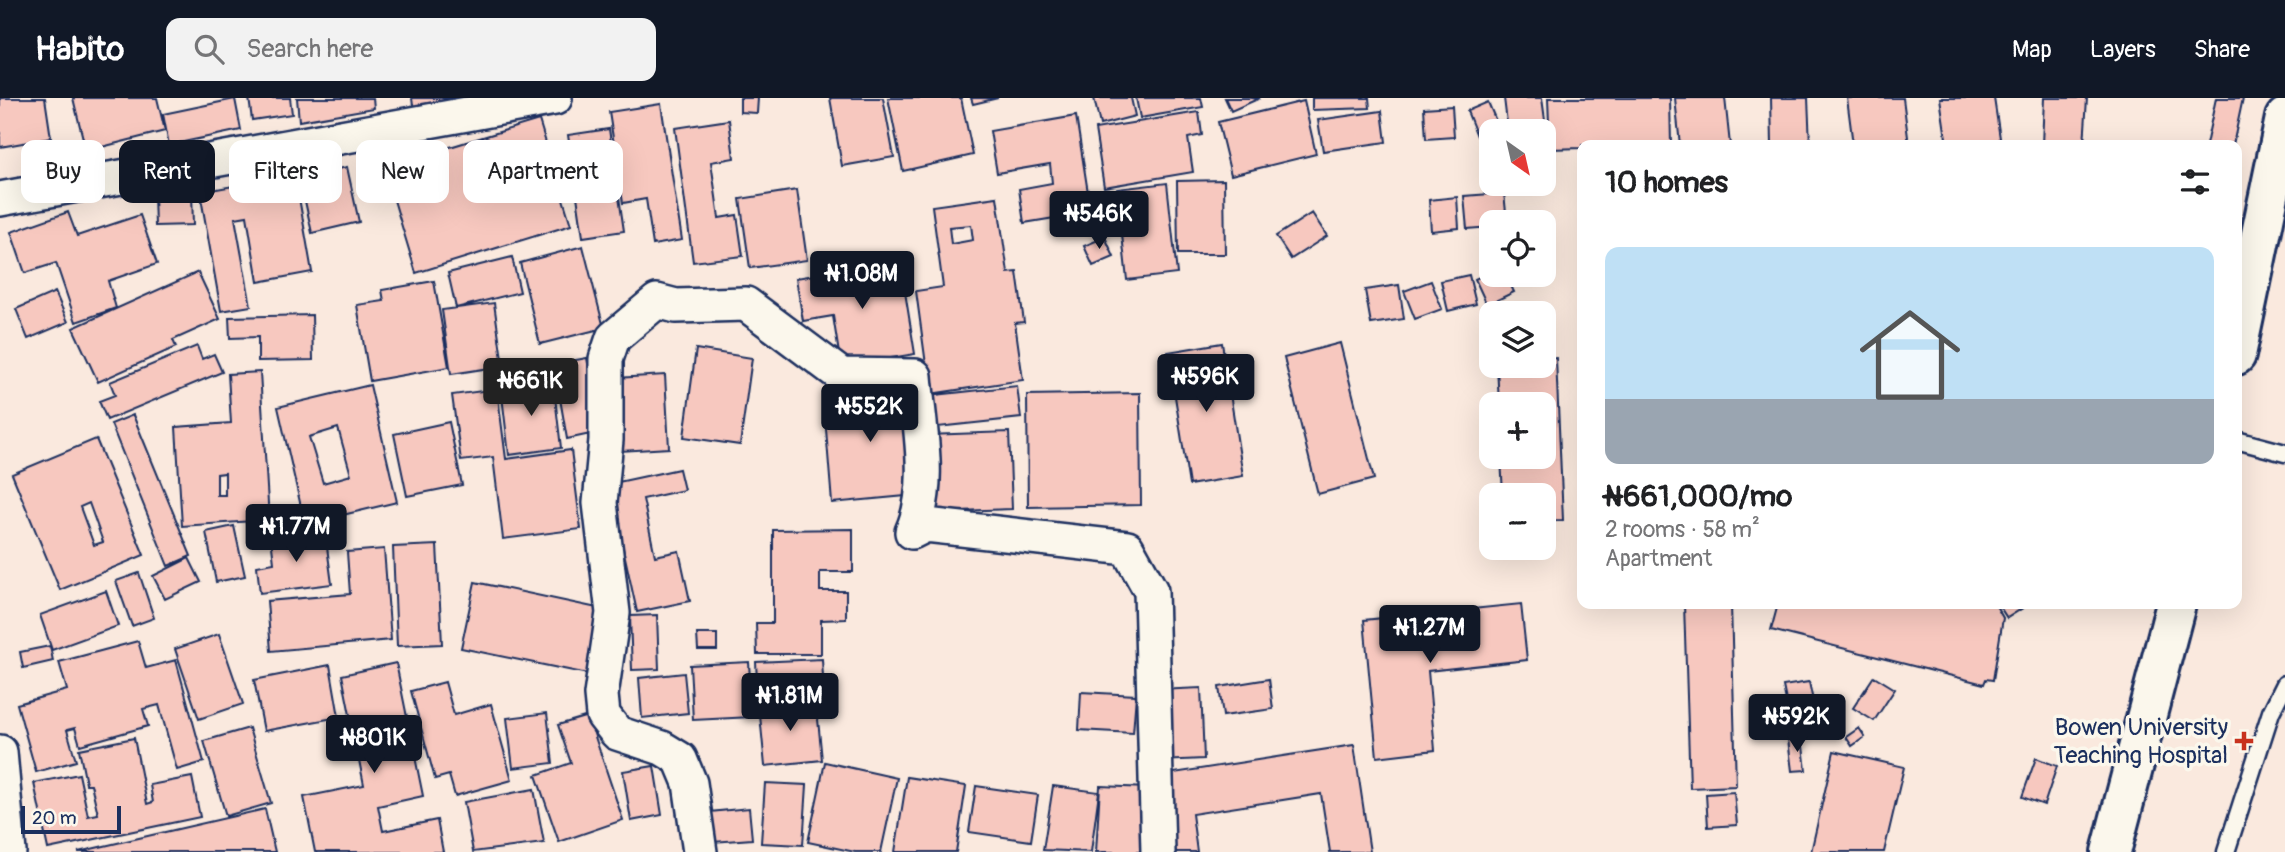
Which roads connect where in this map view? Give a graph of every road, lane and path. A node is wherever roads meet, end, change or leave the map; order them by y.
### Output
1 (555, 98) edge
2 (2285, 118) edge
3 (0, 199) edge
4 (2242, 326) edge
5 (2242, 442) edge
6 (2285, 453) edge
7 (2175, 609) edge
8 (2285, 684) edge
9 (0, 752) edge
10 (9, 852) edge
11 (701, 852) edge
12 (1158, 852) edge
13 (2111, 852) edge
14 (2226, 852) edge

1 - 3 street
2 - 4 highway
5 - 6 lane
7 - 13 highway
8 - 14 lane
9 - 10 street
11 - 12 street

